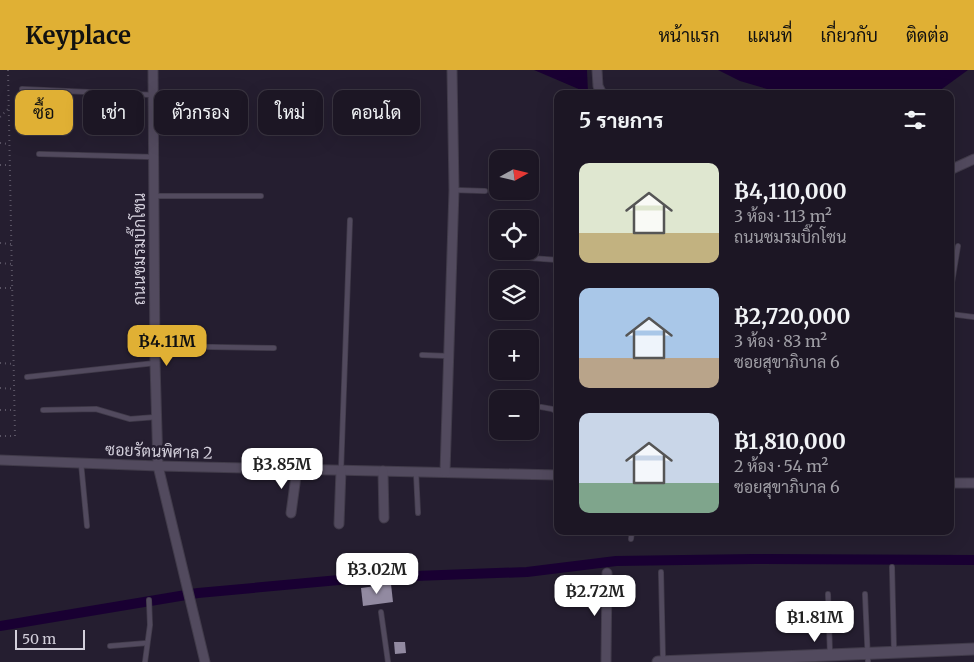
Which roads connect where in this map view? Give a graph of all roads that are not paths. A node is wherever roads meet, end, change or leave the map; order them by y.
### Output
1 (154, 70) edge
2 (452, 70) edge
3 (597, 70) edge
4 (22, 89) dead end
5 (154, 90) edge
6 (600, 90) edge
7 (154, 95) edge
8 (154, 135) edge
9 (39, 154) dead end
10 (154, 157) junction
11 (974, 159) edge
12 (954, 168) edge
13 (454, 190) junction
14 (486, 191) dead end
15 (154, 196) junction
16 (261, 196) dead end
17 (350, 220) dead end
18 (958, 246) dead end
19 (539, 259) edge
20 (554, 260) edge
21 (954, 270) edge
22 (954, 314) edge
23 (974, 317) edge
24 (155, 346) junction
25 (274, 348) dead end
26 (422, 355) dead end
27 (450, 356) junction
28 (155, 363) junction
29 (27, 377) dead end
30 (541, 407) dead end
31 (43, 410) dead end
32 (554, 410) edge
33 (156, 417) junction
34 (0, 460) edge
35 (82, 463) junction
36 (158, 466) junction
37 (297, 469) junction
38 (341, 470) junction
39 (383, 471) junction
40 (416, 472) junction
41 (445, 472) junction
42 (554, 474) edge
43 (954, 483) edge
44 (974, 483) edge
45 (291, 513) dead end
46 (418, 513) dead end
47 (384, 518) dead end
48 (339, 524) dead end
49 (87, 526) dead end
50 (632, 535) edge
51 (631, 539) dead end
52 (892, 567) dead end
53 (661, 572) dead end
54 (607, 573) dead end
55 (828, 594) dead end
56 (865, 594) dead end
57 (149, 600) dead end
58 (381, 612) dead end
59 (147, 643) junction
60 (110, 646) dead end
61 (974, 649) edge
62 (894, 652) junction
63 (830, 655) junction
64 (868, 658) edge
65 (714, 661) edge
66 (145, 662) edge
67 (205, 662) edge
68 (388, 662) edge
69 (606, 662) edge
70 (658, 662) edge
71 (663, 662) edge

1 - 5 street, ถนนชมรมบิ๊กโซน
2 - 13 street
3 - 6 street
4 - 7 lane
8 - 10 street, ถนนชมรมบิ๊กโซน
9 - 10 lane
10 - 15 street, ถนนชมรมบิ๊กโซน
11 - 12 street
13 - 14 lane
13 - 27 street
15 - 16 lane
15 - 24 street, ถนนชมรมบิ๊กโซน
17 - 38 lane
18 - 21 lane
19 - 20 lane
22 - 23 lane
24 - 25 lane
24 - 28 street, ถนนชมรมบิ๊กโซน
26 - 27 lane
27 - 41 street
28 - 29 lane
28 - 33 street, ถนนชมรมบิ๊กโซน
30 - 32 lane
31 - 33 lane
33 - 36 street, ถนนชมรมบิ๊กโซน
34 - 35 street, ซอยรัตนพิศาล 2
35 - 36 street, ซอยรัตนพิศาล 2
35 - 49 lane
36 - 37 street, ซอยรัตนพิศาล 2
36 - 67 street, ถนนชมรมบิ๊กโซน
37 - 38 street, ซอยรัตนพิศาล 2
37 - 45 street
38 - 39 street, ซอยรัตนพิศาล 2
38 - 48 street
39 - 40 street, ซอยรัตนพิศาล 2
39 - 47 street
40 - 41 street, ซอยรัตนพิศาล 2
40 - 46 lane
41 - 42 street, ซอยรัตนพิศาล 2
43 - 44 street
50 - 51 lane
52 - 62 lane
53 - 71 lane
54 - 69 street
55 - 63 lane
56 - 64 lane
57 - 59 lane
58 - 68 lane
59 - 60 lane
59 - 66 lane
61 - 62 street
62 - 64 street
63 - 64 street
63 - 65 street
65 - 71 street
70 - 71 street

